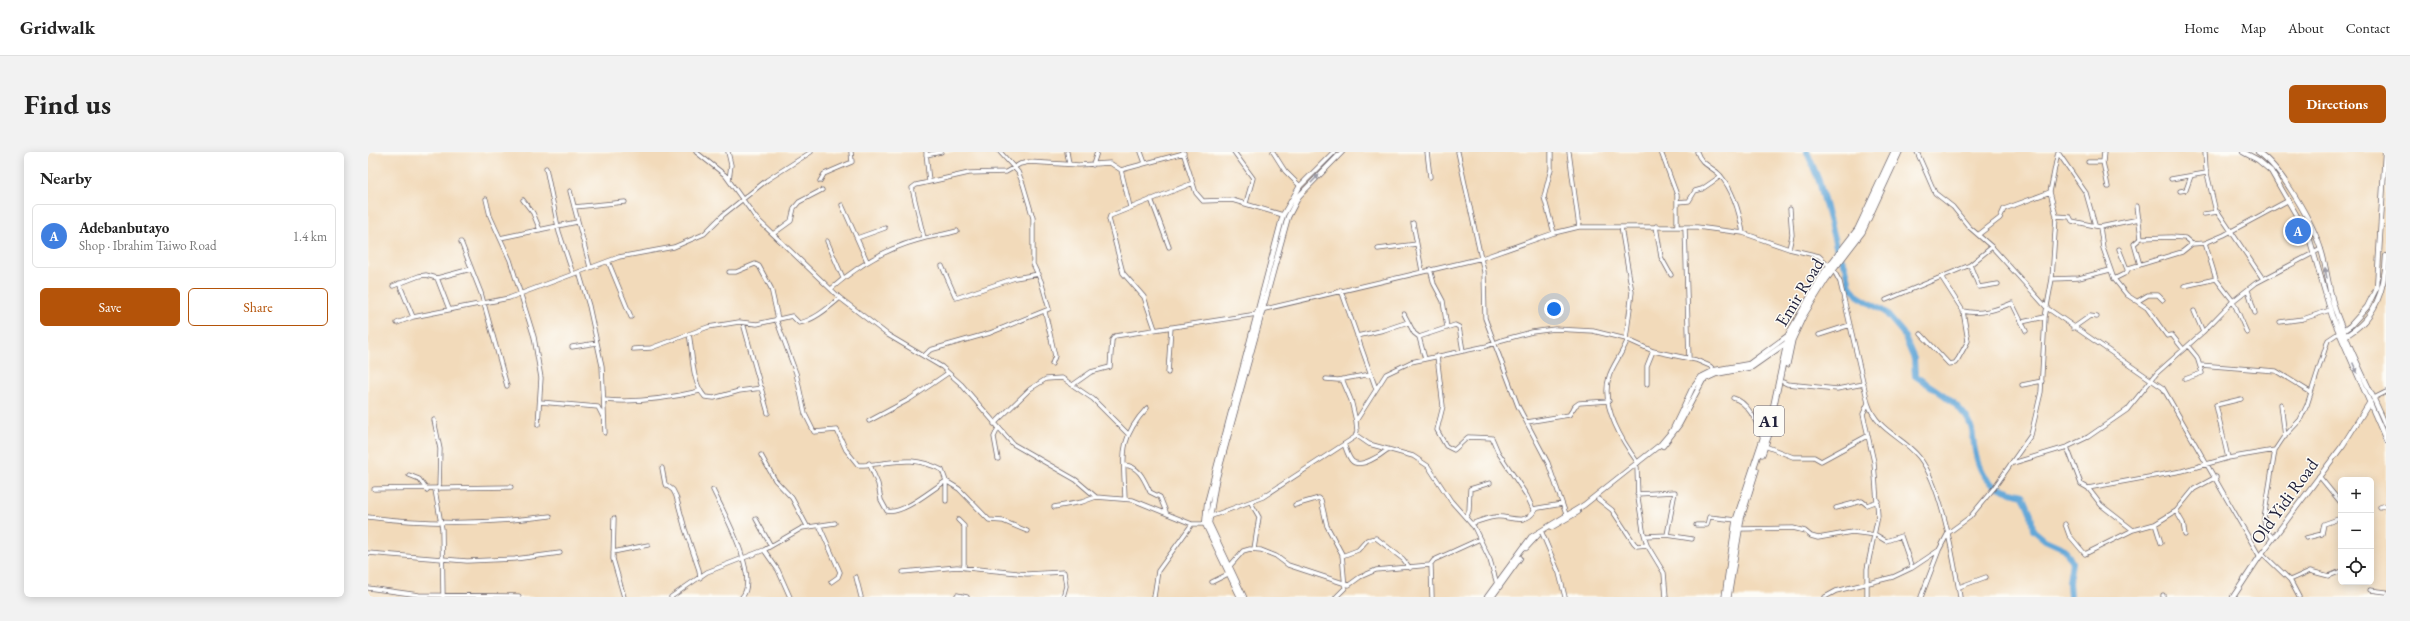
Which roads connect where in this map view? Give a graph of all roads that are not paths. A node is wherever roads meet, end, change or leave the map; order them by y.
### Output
1 (696, 152) edge
2 (728, 152) edge
3 (811, 152) edge
4 (851, 152) edge
5 (941, 152) edge
6 (1000, 152) edge
7 (1067, 152) edge
8 (1097, 152) edge
9 (1141, 152) edge
10 (1184, 152) edge
11 (1234, 152) edge
12 (1273, 152) edge
13 (1334, 152) edge
14 (1342, 152) edge
15 (1427, 152) edge
16 (1458, 152) edge
17 (1551, 152) edge
18 (1569, 152) edge
19 (1661, 152) edge
20 (1697, 152) edge
21 (1894, 152) edge
22 (1898, 152) edge
23 (1917, 152) edge
24 (2104, 152) edge
25 (2205, 152) edge
26 (2243, 152) edge
27 (2258, 152) edge
28 (2385, 152) edge
29 (926, 153) edge
30 (2058, 153) edge
31 (804, 154) edge
32 (2088, 162) dead end
33 (2103, 162) junction
34 (1069, 164) junction
35 (1145, 164) junction
36 (1093, 165) junction
37 (546, 168) dead end
38 (1014, 168) junction
39 (1121, 170) junction
40 (2206, 173) junction
41 (1721, 176) junction
42 (2191, 176) junction
43 (1430, 177) dead end
44 (2171, 178) dead end
45 (729, 180) junction
46 (820, 181) dead end
47 (929, 182) junction
48 (1193, 184) junction
49 (1300, 186) junction
50 (2108, 187) dead end
51 (822, 190) dead end
52 (570, 191) dead end
53 (2180, 191) dead end
54 (2050, 192) junction
55 (486, 199) dead end
56 (1152, 199) junction
57 (523, 200) dead end
58 (742, 200) junction
59 (2289, 200) junction
60 (625, 202) dead end
61 (1677, 202) junction
62 (1246, 203) junction
63 (842, 205) dead end
64 (2137, 206) dead end
65 (574, 207) junction
66 (1130, 207) junction
67 (1790, 209) dead end
68 (2216, 212) junction
69 (2204, 214) dead end
70 (1283, 215) junction
71 (2056, 216) junction
72 (2140, 219) junction
73 (577, 222) junction
74 (1413, 223) dead end
75 (1656, 226) junction
76 (2098, 226) junction
77 (1579, 227) junction
78 (1621, 227) junction
79 (1677, 227) junction
80 (1685, 227) junction
81 (558, 228) junction
82 (885, 228) dead end
83 (540, 230) junction
84 (2384, 230) edge
85 (957, 231) dead end
86 (2230, 232) junction
87 (1554, 233) junction
88 (1744, 233) junction
89 (773, 234) junction
90 (1978, 235) junction
91 (500, 238) junction
92 (857, 238) junction
93 (924, 238) junction
94 (2141, 238) junction
95 (2383, 238) edge
96 (826, 241) dead end
97 (461, 242) dead end
98 (2205, 243) junction
99 (1417, 244) junction
100 (2192, 244) junction
101 (1992, 247) junction
102 (1169, 248) dead end
103 (1378, 249) dead end
104 (1789, 249) junction
105 (2119, 249) dead end
106 (2320, 249) junction
107 (1846, 250) junction
108 (2314, 251) junction
109 (2386, 256) edge
110 (1482, 258) junction
111 (608, 261) junction
112 (867, 261) junction
113 (1970, 265) junction
114 (2140, 265) junction
115 (942, 266) dead end
116 (590, 267) junction
117 (1832, 267) junction
118 (471, 269) junction
119 (1430, 269) junction
120 (2127, 269) junction
121 (2110, 270) junction
122 (1422, 271) junction
123 (579, 272) junction
124 (729, 272) dead end
125 (573, 274) junction
126 (1038, 274) junction
127 (1671, 275) dead end
128 (437, 278) junction
129 (843, 278) junction
130 (1942, 278) junction
131 (2052, 279) junction
132 (2114, 279) junction
133 (2216, 279) junction
134 (2263, 279) junction
135 (400, 283) junction
136 (1998, 284) dead end
137 (393, 286) dead end
138 (2184, 286) dead end
139 (831, 289) junction
140 (1341, 290) junction
141 (2248, 290) junction
142 (521, 294) junction
143 (840, 298) junction
144 (1886, 300) dead end
145 (2163, 300) dead end
146 (2138, 301) junction
147 (2233, 301) junction
148 (483, 304) junction
149 (2367, 307) junction
150 (2046, 308) junction
151 (449, 309) junction
152 (2330, 310) junction
153 (1260, 311) junction
154 (1963, 311) junction
155 (2194, 311) dead end
156 (2372, 311) junction
157 (1045, 312) junction
158 (2255, 313) dead end
159 (1404, 314) dead end
160 (2337, 315) junction
161 (413, 317) junction
162 (631, 317) dead end
163 (2097, 317) dead end
164 (2044, 318) junction
165 (777, 319) junction
166 (397, 322) dead end
167 (1408, 322) junction
168 (2022, 322) junction
169 (2280, 322) dead end
170 (743, 323) junction
171 (2354, 323) junction
172 (1850, 325) junction
173 (1171, 327) junction
174 (1446, 328) junction
175 (2074, 328) junction
176 (1155, 330) junction
177 (2353, 330) junction
178 (2026, 331) dead end
179 (2204, 332) junction
180 (2247, 333) dead end
181 (2343, 333) junction
182 (689, 334) junction
183 (1921, 334) dead end
184 (1819, 335) dead end
185 (1357, 336) junction
186 (1419, 337) junction
187 (1790, 337) junction
188 (1627, 340) junction
189 (1495, 342) junction
190 (597, 343) junction
191 (2351, 345) junction
192 (2188, 346) junction
193 (572, 347) dead end
194 (633, 349) dead end
195 (2183, 349) junction
196 (1463, 351) junction
197 (1653, 351) junction
198 (924, 356) junction
199 (1437, 356) junction
200 (1425, 359) junction
201 (1689, 359) junction
202 (1052, 364) dead end
203 (2200, 364) junction
204 (1716, 372) junction
205 (948, 373) junction
206 (1168, 373) dead end
207 (1370, 374) junction
208 (1326, 379) dead end
209 (1342, 379) junction
210 (2153, 379) junction
211 (2185, 380) dead end
212 (2042, 381) junction
213 (1783, 382) junction
214 (1074, 384) junction
215 (1647, 384) dead end
216 (1864, 384) junction
217 (2022, 385) dead end
218 (507, 386) dead end
219 (762, 388) junction
220 (1376, 389) junction
221 (700, 391) junction
222 (2310, 392) junction
223 (2386, 392) edge
224 (1733, 398) dead end
225 (2374, 398) junction
226 (2241, 399) dead end
227 (605, 400) junction
228 (1609, 401) junction
229 (540, 402) junction
230 (1868, 403) junction
231 (2370, 403) junction
232 (2281, 404) dead end
233 (2376, 404) junction
234 (1148, 408) dead end
235 (2372, 409) junction
236 (768, 413) dead end
237 (434, 420) dead end
238 (604, 420) junction
239 (869, 421) dead end
240 (1356, 421) junction
241 (1527, 422) junction
242 (2359, 422) junction
243 (994, 424) junction
244 (538, 425) dead end
245 (2386, 426) edge
246 (998, 428) junction
247 (605, 433) dead end
248 (1128, 434) junction
249 (1356, 435) junction
250 (1867, 436) junction
251 (2285, 436) junction
252 (1763, 439) junction
253 (2386, 440) edge
254 (1344, 444) junction
255 (1765, 446) junction
256 (2067, 447) junction
257 (1388, 450) junction
258 (2275, 450) junction
259 (762, 455) dead end
260 (1221, 456) junction
261 (2228, 458) junction
262 (998, 459) dead end
263 (869, 463) junction
264 (2013, 463) junction
265 (2209, 464) junction
266 (1124, 465) junction
267 (1638, 465) junction
268 (662, 468) dead end
269 (409, 475) dead end
270 (2319, 476) junction
271 (2216, 477) junction
272 (946, 481) junction
273 (1490, 483) dead end
274 (511, 487) dead end
275 (2088, 488) junction
276 (374, 489) dead end
277 (437, 489) junction
278 (427, 490) junction
279 (713, 490) dead end
280 (1637, 494) junction
281 (1096, 496) junction
282 (1125, 499) junction
283 (1598, 499) junction
284 (2338, 499) edge
285 (946, 501) dead end
286 (1878, 501) junction
287 (1251, 503) junction
288 (1562, 504) junction
289 (1295, 505) dead end
290 (2386, 505) edge
291 (1054, 507) dead end
292 (2380, 507) dead end
293 (1836, 508) dead end
294 (1535, 510) junction
295 (2176, 511) junction
296 (1166, 512) junction
297 (550, 516) dead end
298 (368, 517) edge
299 (614, 518) dead end
300 (1466, 518) junction
301 (1567, 518) junction
302 (756, 519) dead end
303 (2338, 519) edge
304 (958, 520) dead end
305 (1736, 520) junction
306 (1208, 522) junction
307 (835, 523) dead end
308 (441, 524) junction
309 (1192, 524) junction
310 (1471, 524) junction
311 (2065, 524) dead end
312 (2155, 524) junction
313 (1696, 525) dead end
314 (807, 526) junction
315 (820, 527) junction
316 (1738, 529) junction
317 (2133, 530) junction
318 (1027, 531) dead end
319 (1542, 533) junction
320 (1948, 533) junction
321 (2185, 534) dead end
322 (1667, 535) junction
323 (1876, 535) junction
324 (1644, 536) junction
325 (2273, 538) junction
326 (2306, 538) dead end
327 (1480, 539) junction
328 (1692, 539) dead end
329 (2161, 543) dead end
330 (648, 545) dead end
331 (1647, 545) junction
332 (771, 546) junction
333 (1254, 549) junction
334 (764, 550) junction
335 (1939, 550) junction
336 (613, 552) junction
337 (368, 553) edge
338 (560, 553) dead end
339 (2261, 555) junction
340 (1342, 556) junction
341 (441, 558) junction
342 (743, 559) junction
343 (1431, 565) junction
344 (1229, 567) junction
345 (964, 568) junction
346 (1410, 568) junction
347 (1912, 568) junction
348 (903, 572) dead end
349 (2338, 572) edge
350 (1228, 574) junction
351 (856, 577) dead end
352 (1986, 577) dead end
353 (700, 578) junction
354 (2290, 580) junction
355 (831, 582) dead end
356 (1212, 582) dead end
357 (1865, 584) junction
358 (1497, 585) junction
359 (1346, 586) junction
360 (1959, 587) junction
361 (368, 588) edge
362 (2370, 590) dead end
363 (2386, 592) edge
364 (957, 595) dead end
365 (519, 596) edge
366 (443, 597) edge
367 (624, 597) edge
368 (671, 597) edge
369 (742, 597) edge
370 (790, 597) edge
371 (861, 597) edge
372 (967, 597) edge
373 (1063, 597) edge
374 (1154, 597) edge
375 (1240, 597) edge
376 (1244, 597) edge
377 (1336, 597) edge
378 (1432, 597) edge
379 (1487, 597) edge
380 (1492, 597) edge
381 (1565, 597) edge
382 (1666, 597) edge
383 (1725, 597) edge
384 (1728, 597) edge
385 (1825, 597) edge
386 (1866, 597) edge
387 (1921, 597) edge
388 (1960, 597) edge
389 (2234, 597) edge
390 (2299, 597) edge

1 - 45 street
2 - 45 street
3 - 31 street
4 - 46 street
5 - 29 street
6 - 38 street
7 - 34 street
8 - 36 street
9 - 35 street
10 - 35 street
10 - 48 street
11 - 62 street
12 - 49 street
13 - 49 main road
153 -> 14 main road
15 - 43 street
16 - 110 street
17 - 87 street
18 - 77 street
19 - 61 street
20 - 41 street
21 - 107 highway, Emir Road / A1
22 - 107 highway, Emir Road / A1
23 - 90 street
24 - 33 street
25 - 40 street
26 - 59 main road
27 - 106 main road
28 - 84 main road
29 - 47 street
30 - 54 street
30 - 76 street
31 - 58 street
32 - 33 street
33 - 50 street
34 - 36 street
34 - 38 street
35 - 39 street
36 - 39 street
37 - 81 street
38 - 47 street
38 - 126 street
39 - 66 street
40 - 42 street
40 - 68 street
41 - 61 street
41 - 88 street
42 - 44 street
42 - 53 street
45 - 58 street
47 - 93 street
48 - 56 street
48 - 62 street
49 - 70 main road
51 - 89 street
52 - 65 street
54 - 71 street
54 - 90 street
55 - 91 street
56 - 66 street
56 - 102 street
57 - 83 street
58 - 89 street
58 - 111 street
59 - 86 street
59 - 108 main road
60 - 65 street
61 - 79 street
62 - 70 street
63 - 92 street
64 - 72 street
65 - 73 street
66 - 176 street
67 - 104 street
68 - 69 street
68 - 86 street
70 - 153 main road
71 - 76 street
71 - 131 street
72 - 76 street
72 - 94 street
73 - 81 street
73 - 116 street
74 - 99 street
75 - 78 street
75 - 79 street
75 - 127 street
76 - 121 street
77 - 78 street
77 - 87 street
78 - 188 street
79 - 80 street
80 - 88 street
80 - 201 street
81 - 83 street
81 - 125 street
82 - 92 street
83 - 91 street
84 - 95 main road
85 - 93 street
86 - 98 street
86 - 134 street
87 - 110 street
88 - 104 street
89 - 139 street
90 - 101 street
91 - 142 street
92 - 112 street
93 - 112 street
94 - 100 street
94 - 114 street
95 - 149 main road
96 - 129 street
97 - 118 street
98 - 100 street
98 - 133 street
99 - 103 street
99 - 122 street
100 - 114 street
101 - 113 street
101 - 150 street
104 - 117 street
105 - 120 street
106 - 108 street
160 -> 106 main road
107 - 117 highway, Emir Road / A1
108 - 134 street
108 - 152 main road
109 - 156 main road
110 - 119 street
110 - 189 street
111 - 116 street
111 - 162 street
112 - 129 street
113 - 130 street
113 - 136 street
114 - 120 street
115 - 126 street
116 - 123 street
117 - 172 street
117 - 187 highway, Emir Road / A1
118 - 128 street
118 - 148 street
119 - 122 street
119 - 174 street
120 - 132 street
121 - 131 street
121 - 132 street
122 - 140 street
123 - 125 street
123 - 190 street
124 - 165 street
125 - 142 street
126 - 157 street
128 - 135 street
128 - 151 street
129 - 139 street
130 - 144 street
130 - 154 street
131 - 150 street
132 - 146 street
133 - 138 street
133 - 147 street
134 - 141 street
135 - 137 street
135 - 161 street
139 - 143 street
140 - 153 street
140 - 185 street
141 - 147 street
141 - 158 street
142 - 148 street
142 - 229 street
143 - 165 street
143 - 198 street
145 - 146 street
146 - 195 street
147 - 179 street
147 - 180 street
148 - 151 street
148 - 218 street
149 - 156 main road
149 - 171 main road
150 - 164 street
150 - 175 street
151 - 161 street
152 - 169 street
152 - 181 main road
153 - 173 street
153 - 260 main road
153 - 260 main road
154 - 168 street
154 - 183 street
155 - 179 street
156 - 177 main road
157 - 198 street
157 - 202 street
159 - 167 street
160 - 171 main road
160 - 181 main road
161 - 166 street
163 - 175 street
164 - 168 street
164 - 212 street
165 - 170 street
165 - 263 street
167 - 185 street
167 - 186 street
168 - 178 street
170 - 182 street
170 - 219 street
171 - 181 main road
172 - 184 street
172 - 216 street
173 - 176 street
173 - 206 street
174 - 186 street
174 - 196 street
175 - 210 street
176 - 214 street
177 - 181 main road
177 - 191 main road
179 - 192 street
181 - 191 main road
181 - 222 street
181 -> 231 main road
182 - 194 street
182 - 221 street
185 - 207 street
186 - 200 street
187 - 204 main road
187 - 213 highway, Emir Road / A1
187 - 252 highway, Emir Road / A1
188 - 189 street
188 - 197 street
188 - 228 street
189 - 196 street
189 - 241 street
190 - 193 street
190 - 227 street
191 - 225 main road
192 - 195 street
192 - 203 street
195 - 210 street
196 - 199 street
197 - 201 street
197 - 215 street
198 - 205 street
199 - 200 street
199 - 294 street
200 - 220 street
201 - 204 street
203 - 211 street
203 - 222 street
204 - 267 main road
205 - 239 street
205 - 243 street
207 - 209 street
207 - 220 street
208 - 209 street
209 - 240 street
210 - 256 street
210 - 265 street
212 - 217 street
212 - 264 street
213 - 216 street
213 - 255 highway, Emir Road / A1
214 - 243 street
214 - 248 street
216 - 230 street
219 - 221 street
219 - 236 street
220 - 240 street
221 - 227 street
222 - 251 street
223 - 225 street
224 - 252 street
225 - 231 main road, Old Yidi Road
225 - 233 main road
226 - 261 street
227 - 238 street
228 - 241 street
228 - 267 street
229 - 238 street
229 - 244 street
230 - 250 street
230 - 320 street
231 - 235 main road
231 - 242 main road, Old Yidi Road
232 - 251 street
233 - 235 main road, Old Yidi Road
233 - 245 main road
234 - 248 street
235 - 242 main road, Old Yidi Road
235 - 253 main road
237 - 277 street
238 - 247 street
240 - 249 street
241 - 288 street
242 - 270 main road, Old Yidi Road
243 - 246 street
246 - 262 street
246 - 281 street
248 - 266 street
249 - 254 street
249 - 257 street
250 - 255 street
250 - 286 street
251 - 258 street
252 - 305 highway, Emir Road / A1
254 - 257 street
254 - 287 street
255 - 316 highway, Emir Road / A1
256 - 264 street
256 - 275 street
257 - 300 street
258 - 261 street
258 - 325 street
259 - 314 street
260 - 306 main road
261 - 265 street
263 - 272 street
263 - 272 street
264 - 320 street
265 - 271 street
265 - 275 street
266 - 282 street
266 - 296 street
267 - 280 street
267 - 283 main road
267 - 301 main road
268 - 353 street
269 - 278 street
270 - 284 street
270 - 325 main road, Old Yidi Road
271 - 295 street
271 - 339 street
272 - 285 street
272 - 318 street
273 - 300 street
274 - 277 street
275 - 317 street
276 - 278 street
277 - 278 street
277 - 308 street
279 - 342 street
280 - 322 street
280 - 324 street
281 - 282 street
281 - 291 street
282 - 296 street
283 - 301 main road
283 - 331 street
286 - 293 street
286 - 323 street
287 - 306 street
287 - 333 street
288 - 294 street
288 - 301 street
289 - 340 street
290 - 292 street
294 - 310 street
295 - 312 street
295 - 321 street
296 - 309 street
297 - 308 street
298 - 308 street
299 - 336 street
300 - 310 street
301 - 319 main road
301 - 358 main road
302 - 332 street
303 - 326 street
304 - 345 street
305 - 313 street
305 - 383 highway, Emir Road / A1
306 - 309 street
306 - 344 main road
306 - 350 main road
307 - 315 street
308 - 341 street
309 - 374 street
310 - 327 street
311 - 317 street
312 - 317 street
312 - 329 street
314 - 315 street
314 - 332 street
315 - 355 street
316 - 323 street
316 - 384 highway, Emir Road / A1
319 - 380 main road
319 - 381 street
320 - 335 street
320 - 360 street
322 - 324 street
322 - 328 street
323 - 347 street
323 - 357 street
324 - 331 street
325 - 339 main road, Old Yidi Road
327 - 343 street
327 - 358 street
330 - 336 street
331 - 382 street
332 - 334 street
333 - 344 street
333 - 359 street
334 - 342 street
334 - 370 street
335 - 347 street
335 - 387 street
336 - 367 street
337 - 341 street
338 - 341 street
339 - 354 street
339 - 389 main road, Old Yidi Road
340 - 346 street
340 - 359 street
341 - 366 street
342 - 353 street
342 - 369 street
343 - 346 street
343 - 378 street
344 - 376 main road
345 - 348 street
345 - 373 street
346 - 359 street
347 - 357 street
349 - 354 street
350 - 356 street
350 - 375 main road
351 - 371 street
352 - 360 street
353 - 368 street
354 - 390 street
357 - 385 street
357 - 386 street
358 - 379 main road
359 - 377 street
360 - 388 street
361 - 366 street
362 - 363 street
364 - 372 street
365 - 366 street

